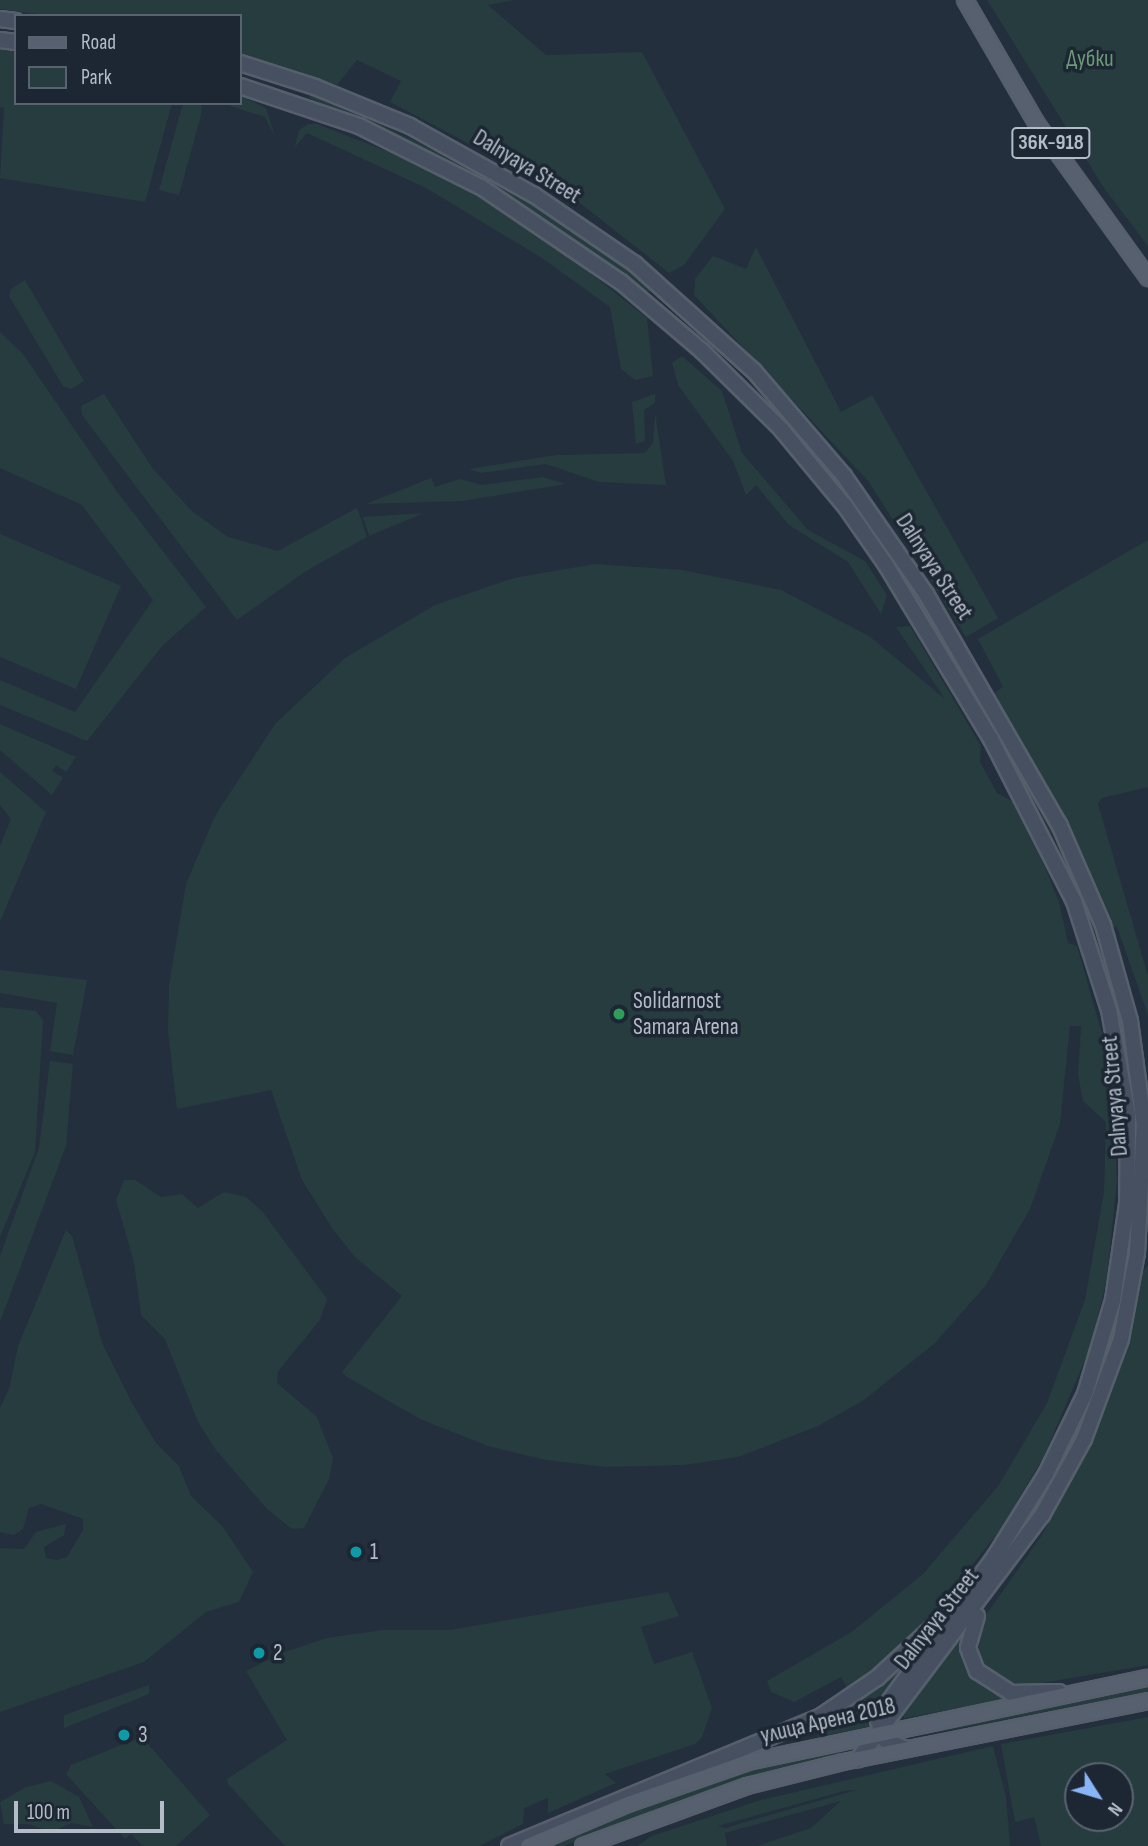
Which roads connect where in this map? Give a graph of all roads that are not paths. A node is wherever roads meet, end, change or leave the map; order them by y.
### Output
1 (965, 0) edge
2 (242, 64) edge
3 (299, 82) junction
4 (242, 87) edge
5 (293, 102) junction
6 (1148, 278) edge
7 (688, 308) junction
8 (674, 326) junction
9 (795, 418) junction
10 (781, 429) junction
11 (926, 594) junction
12 (910, 603) junction
13 (1024, 760) junction
14 (1007, 769) junction
15 (1139, 1081) junction
16 (1124, 1084) junction
17 (1042, 1516) junction
18 (995, 1556) junction
19 (1148, 1678) edge
20 (1074, 1692) junction
21 (1148, 1701) edge
22 (880, 1732) junction
23 (906, 1749) junction
24 (858, 1759) junction
25 (509, 1846) edge
26 (528, 1846) edge
27 (583, 1846) edge

1 - 6 main road, 36К-918
2 - 3 main road, Dalnyaya Street
3 - 5 main road
3 - 7 main road, Dalnyaya Street
4 - 5 main road, Dalnyaya Street
5 - 8 main road, Dalnyaya Street
7 - 8 main road
7 - 9 main road, Dalnyaya Street
8 - 10 main road, Dalnyaya Street
9 - 10 main road
9 - 11 main road, Dalnyaya Street
10 - 12 main road, Dalnyaya Street
11 - 12 main road
11 - 13 main road, Dalnyaya Street
12 - 14 main road, Dalnyaya Street
13 - 14 main road
13 - 15 main road, Dalnyaya Street
14 - 16 main road, Dalnyaya Street
15 - 16 main road
15 - 17 main road, Dalnyaya Street
16 - 18 main road, Dalnyaya Street
17 - 20 main road
17 - 22 main road, Dalnyaya Street
18 - 22 main road, Dalnyaya Street
18 - 25 main road
19 - 20 main road, улица Арена 2018
20 - 22 main road, улица Арена 2018
21 - 23 main road, улица Арена 2018
22 - 23 main road
22 - 24 main road
22 - 26 main road, улица Арена 2018
23 - 24 main road, улица Арена 2018
24 - 27 main road, улица Арена 2018

